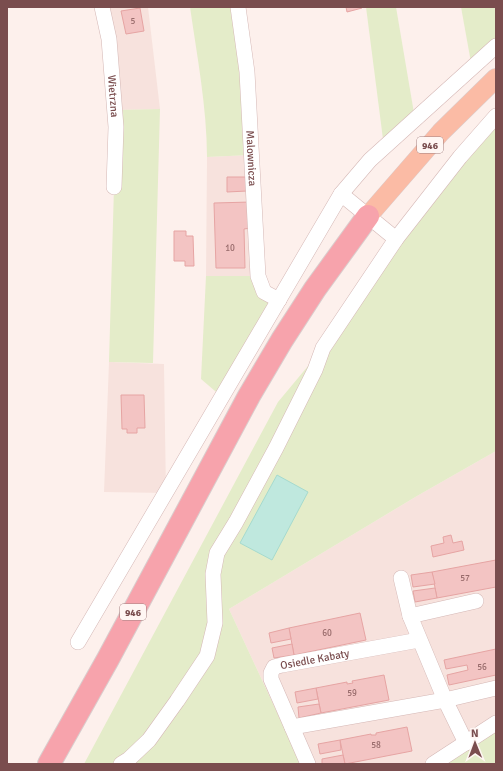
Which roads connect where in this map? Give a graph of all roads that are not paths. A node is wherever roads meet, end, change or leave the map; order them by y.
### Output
1 (102, 7) edge
2 (238, 7) edge
3 (496, 46) edge
4 (496, 78) edge
5 (496, 116) edge
6 (114, 187) dead end
7 (341, 194) junction
8 (368, 216) junction
9 (396, 239) junction
10 (279, 300) junction
11 (401, 578) dead end
12 (476, 601) dead end
13 (410, 616) junction
14 (419, 640) junction
15 (78, 642) dead end
16 (496, 688) edge
17 (445, 700) junction
18 (496, 723) edge
19 (292, 727) junction
20 (466, 743) junction
21 (49, 764) edge
22 (121, 764) edge
23 (308, 764) edge
24 (433, 764) edge

1 - 6 street, Wietrzna
2 - 10 street, Malownicza
3 - 7 street
4 - 8 main road, 946
5 - 9 street
7 - 8 street
7 - 10 street
8 - 9 street
8 - 21 highway, 946
9 - 22 street
10 - 15 street
11 - 13 street
12 - 13 street
13 - 14 street
14 - 17 street
14 - 19 street, Osiedle Kabaty
16 - 17 street
17 - 19 street
17 - 20 street
18 - 20 street
19 - 23 street, Osiedle Kabaty
20 - 24 street

